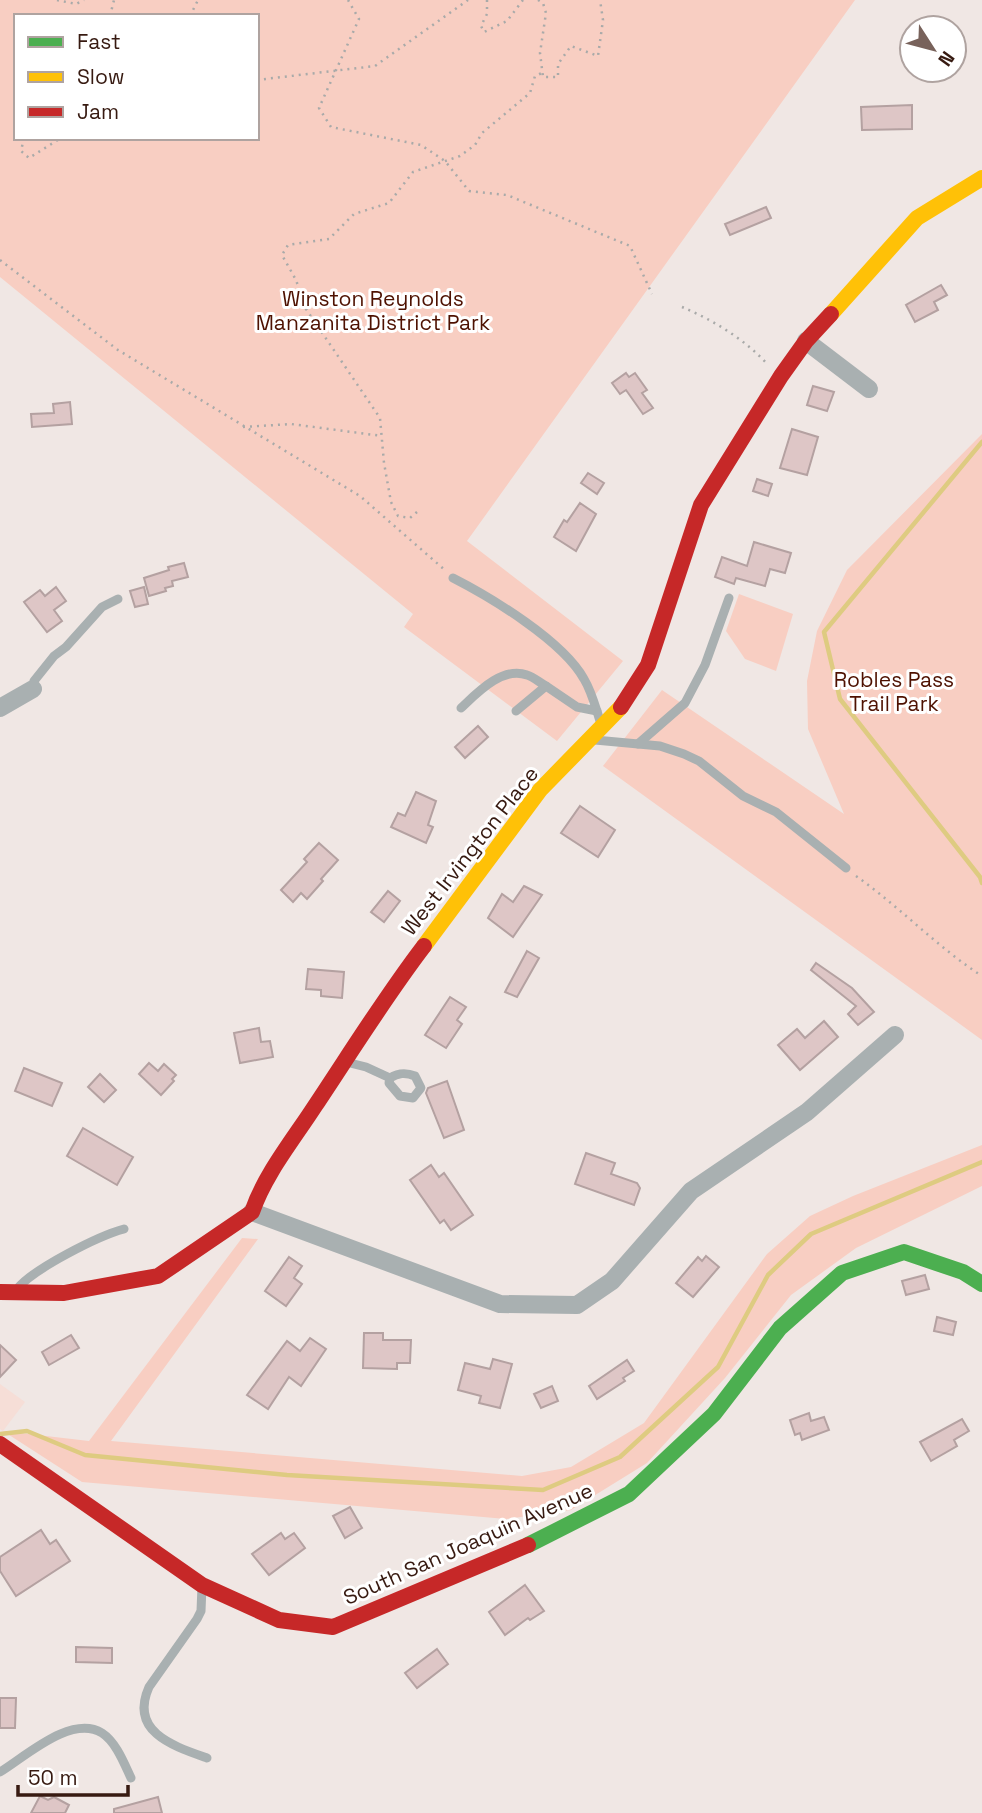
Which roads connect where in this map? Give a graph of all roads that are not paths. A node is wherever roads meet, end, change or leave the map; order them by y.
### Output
1 (982, 178) edge
2 (807, 341) junction
3 (869, 389) dead end
4 (453, 578) road end
5 (729, 598) dead end
6 (118, 599) dead end
7 (546, 686) junction
8 (33, 690) joint
9 (0, 708) edge
10 (461, 708) dead end
11 (516, 711) dead end
12 (597, 711) junction
13 (603, 727) junction
14 (590, 740) junction
15 (638, 744) junction
16 (846, 868) road end
17 (895, 1035) dead end
18 (345, 1061) junction
19 (390, 1078) dead end
20 (252, 1212) junction
21 (124, 1229) dead end
22 (982, 1284) edge
23 (7, 1292) edge
24 (0, 1444) edge
25 (202, 1585) junction
26 (207, 1758) dead end
27 (0, 1772) edge
28 (131, 1778) dead end

1 - 2 street, West Irvington Place
2 - 3 street
2 - 13 street, West Irvington Place
4 - 12 lane
5 - 15 lane
6 - 8 lane
7 - 10 lane
7 - 11 lane
7 - 12 lane
8 - 9 street
12 - 13 lane
13 - 14 street, West Irvington Place
14 - 15 lane
14 - 18 street, West Irvington Place
15 - 16 lane
17 - 20 street
18 - 19 lane
18 - 20 street, West Irvington Place
20 - 23 street, West Irvington Place
21 - 23 lane
22 - 25 street, South San Joaquin Avenue
24 - 25 street, South San Joaquin Avenue
25 - 26 lane
27 - 28 lane

